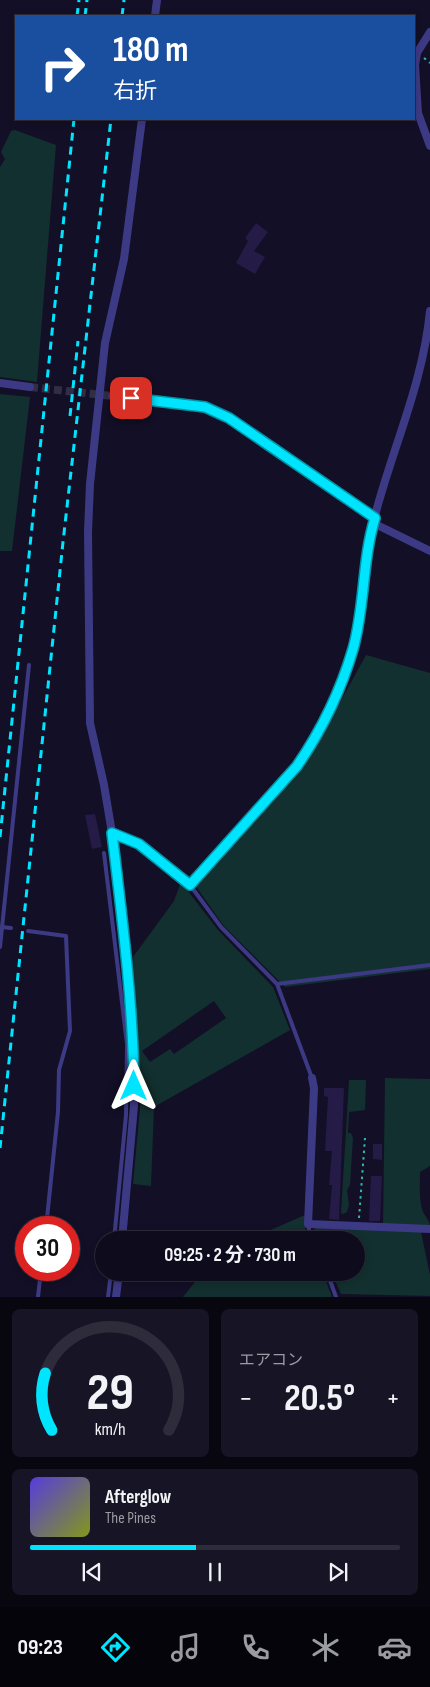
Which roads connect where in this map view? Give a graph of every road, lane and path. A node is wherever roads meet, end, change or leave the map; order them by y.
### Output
1 (157, 0) edge
2 (155, 15) edge
3 (430, 32) edge
4 (142, 120) edge
5 (430, 146) edge
6 (430, 311) edge
7 (0, 384) edge
8 (30, 387) tunnel mouth
9 (112, 396) tunnel mouth
10 (374, 521) junction
11 (430, 552) edge
12 (29, 665) dead end
13 (112, 833) junction
14 (104, 853) dead end
15 (190, 885) junction
16 (2, 927) junction
17 (11, 928) dead end
18 (28, 930) dead end
19 (0, 947) edge
20 (430, 965) edge
21 (277, 984) junction
22 (312, 1078) joint
23 (365, 1138) dead end
24 (47, 1216) edge
25 (308, 1224) junction
26 (358, 1226) junction
27 (430, 1229) edge
28 (115, 1231) edge
29 (123, 1231) edge
30 (309, 1231) edge
31 (40, 1281) edge
32 (110, 1281) edge
33 (118, 1281) edge
34 (330, 1281) edge
35 (38, 1297) edge
36 (108, 1297) edge
37 (116, 1297) edge
38 (336, 1297) edge

1 - 2 street
3 - 5 street
4 - 13 street
6 - 10 street
7 - 8 street
9 - 10 street
10 - 11 street
10 - 15 street
12 - 16 lane
13 - 15 lane
13 - 29 street
14 - 28 lane
15 - 21 lane
16 - 17 lane
16 - 19 lane
18 - 24 lane
20 - 21 lane
21 - 22 lane
22 - 25 street
23 - 26 path
25 - 26 street
25 - 30 lane
26 - 27 street
31 - 35 lane
32 - 36 lane
33 - 37 street
34 - 38 lane

